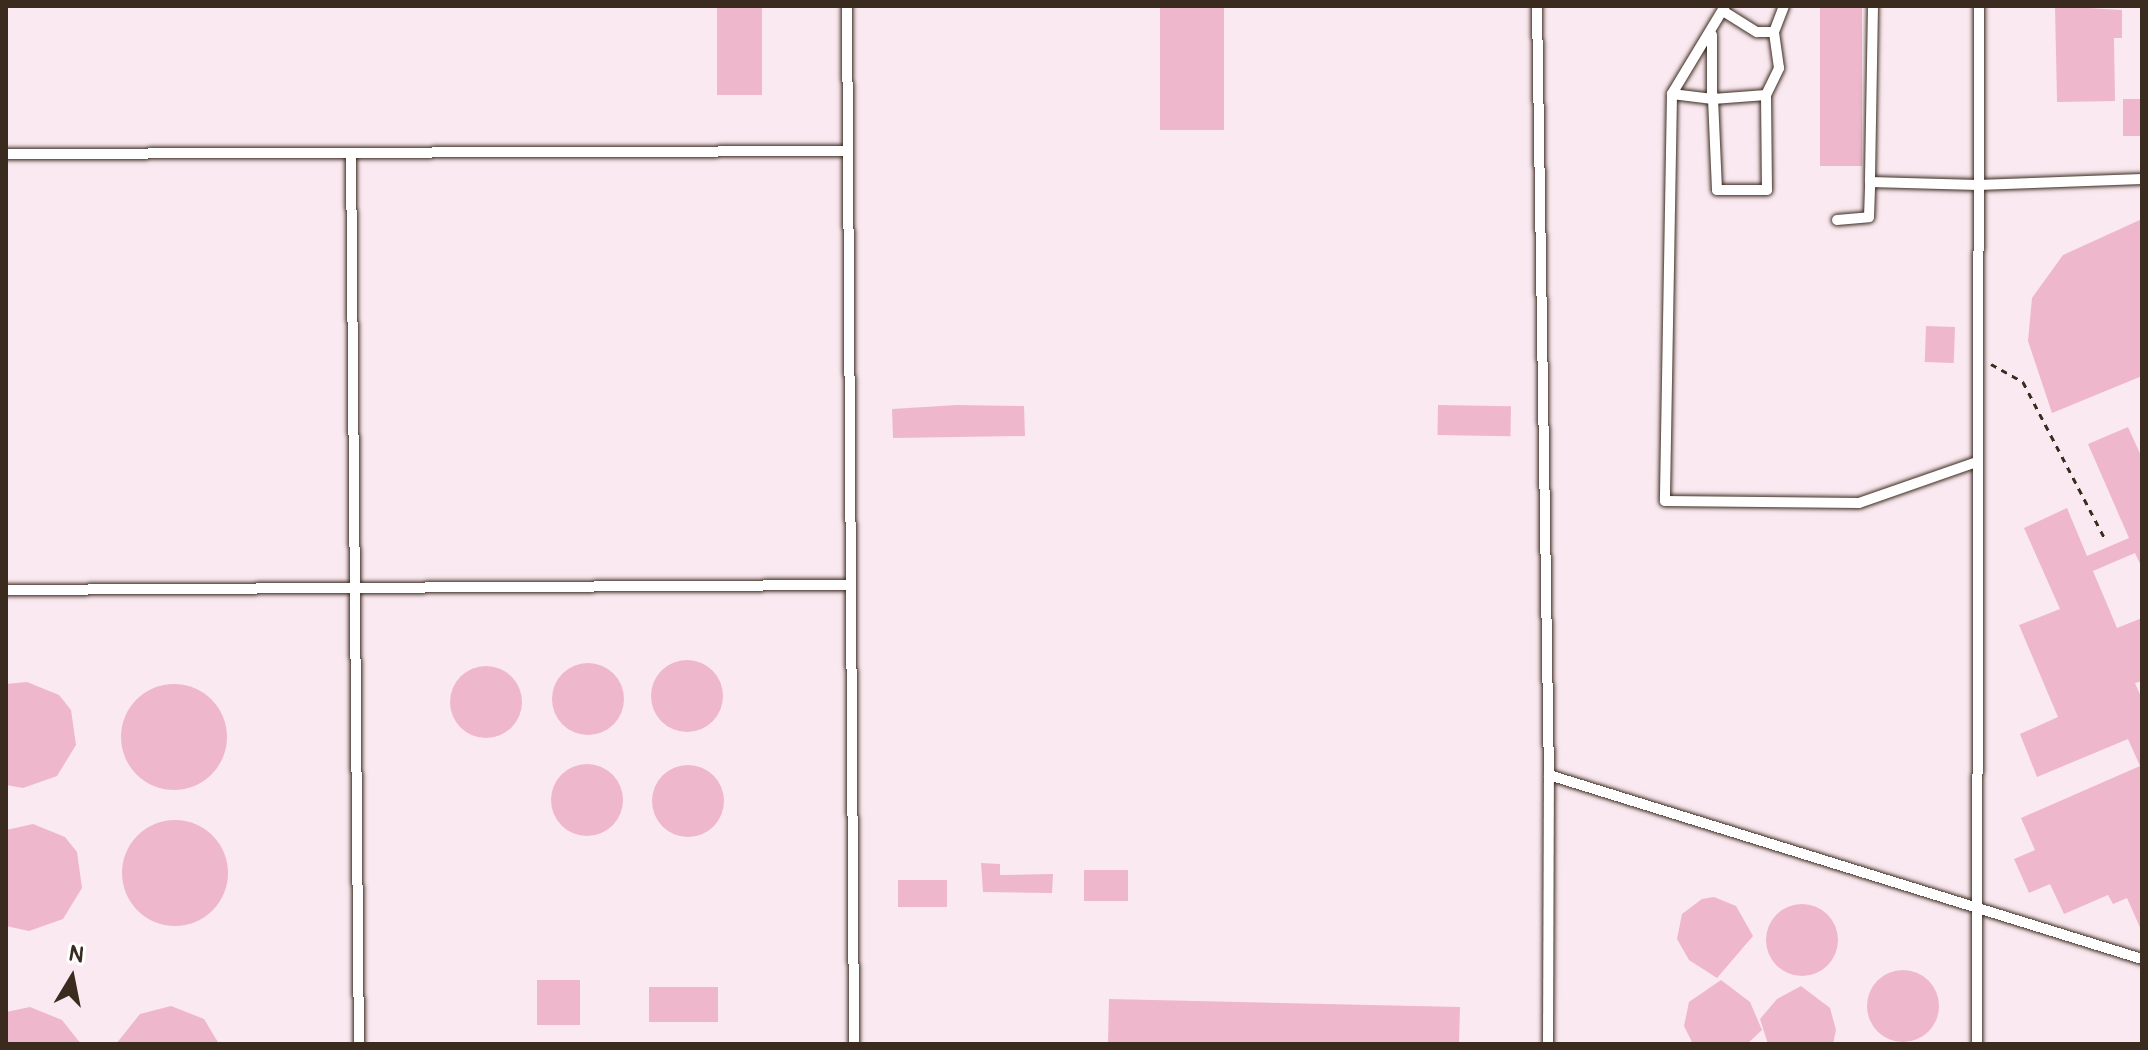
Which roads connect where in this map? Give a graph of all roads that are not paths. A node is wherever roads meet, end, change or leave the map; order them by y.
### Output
1 (847, 6) edge
2 (1537, 6) edge
3 (1784, 6) edge
4 (1873, 6) edge
5 (1979, 6) edge
6 (1724, 8) edge
7 (1712, 32) junction
8 (1774, 32) junction
9 (1672, 94) junction
10 (1766, 95) junction
11 (1713, 99) junction
12 (848, 151) junction
13 (351, 153) junction
14 (6, 154) edge
15 (2142, 179) edge
16 (1870, 182) junction
17 (1978, 185) junction
18 (1837, 220) dead end
19 (1977, 462) junction
20 (851, 585) junction
21 (359, 588) junction
22 (6, 590) edge
23 (1549, 775) junction
24 (1975, 910) junction
25 (2142, 959) edge
26 (359, 1044) edge
27 (854, 1044) edge
28 (1548, 1044) edge
29 (1977, 1044) edge

1 - 12 lane
2 - 23 lane
3 - 8 lane
4 - 16 lane
5 - 17 lane
6 - 7 lane
6 - 8 lane
7 - 9 lane
7 - 11 lane
8 - 10 lane
9 - 11 lane
9 - 19 lane
10 - 11 lane
10 - 11 lane
12 - 13 lane
12 - 20 lane
13 - 14 lane
13 - 21 lane
15 - 17 lane
16 - 17 lane
16 - 18 lane
17 - 19 lane
19 - 24 lane
20 - 21 lane
20 - 27 lane
21 - 22 lane
21 - 26 lane
23 - 24 lane
23 - 28 lane
24 - 25 lane
24 - 29 lane

